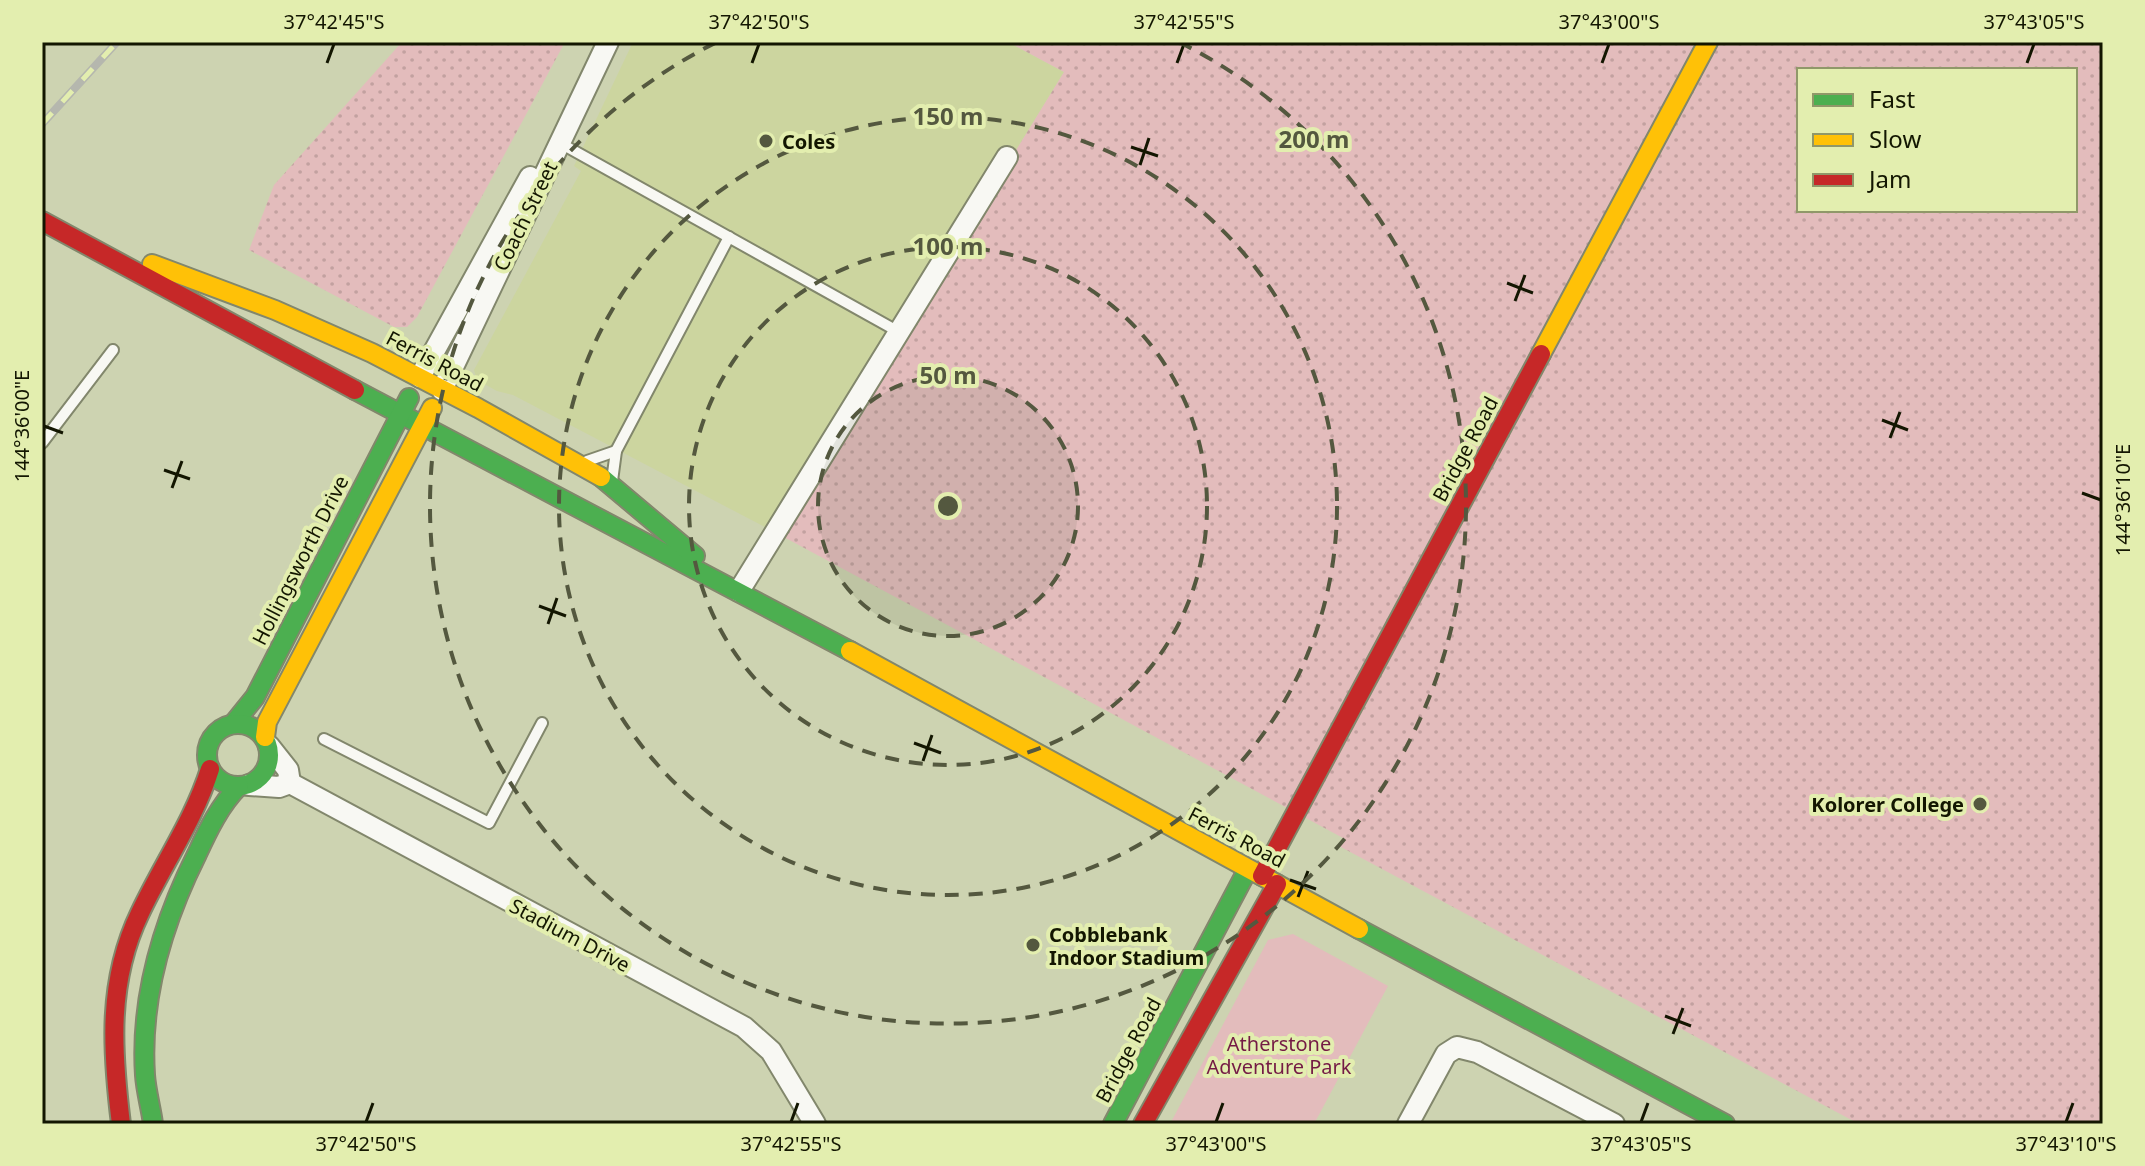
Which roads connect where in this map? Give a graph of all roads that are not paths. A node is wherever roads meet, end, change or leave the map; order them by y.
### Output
1 (606, 42) edge
2 (1708, 42) edge
3 (556, 140) junction
4 (1007, 157) dead end
5 (42, 221) edge
6 (729, 237) junction
7 (84, 243) junction
8 (899, 332) junction
9 (113, 350) dead end
10 (420, 377) junction
11 (442, 390) junction
12 (400, 414) junction
13 (423, 426) junction
14 (42, 443) edge
15 (616, 451) junction
16 (578, 464) junction
17 (612, 487) junction
18 (734, 589) junction
19 (234, 723) junction
20 (542, 723) dead end
21 (324, 739) dead end
22 (267, 742) junction
23 (210, 769) junction
24 (290, 783) junction
25 (244, 785) junction
26 (1262, 876) junction
27 (146, 1065) junction
28 (114, 1070) junction
29 (121, 1124) edge
30 (153, 1124) edge
31 (815, 1124) edge
32 (1113, 1124) edge
33 (1143, 1124) edge
34 (1408, 1124) edge
35 (1614, 1124) edge
36 (1725, 1124) edge

1 - 3 street, Coach Street
2 - 26 street, Bridge Road
3 - 6 lane
3 - 10 street, Coach Street
3 - 11 street, Coach Street
4 - 8 street
5 - 7 street, Ferris Road
6 - 8 lane
6 - 15 lane
7 - 10 street, Ferris Road
7 - 12 street, Ferris Road
8 - 18 street
9 - 14 lane
10 - 11 street, Ferris Road
10 - 12 street, Hollingsworth Drive
11 - 13 street
11 - 16 street, Ferris Road
12 - 13 street, Ferris Road
12 - 19 street, Hollingsworth Drive
13 - 18 street, Ferris Road
13 - 22 street
15 - 16 lane
15 - 17 lane
16 - 17 street, Ferris Road
17 - 18 street, Ferris Road
18 - 26 street, Ferris Road
19 - 22 street
19 - 23 street
20 - 21 lane
22 - 24 street
22 - 25 street
23 - 25 street
23 - 28 street
24 - 25 street
24 - 31 street, Stadium Drive
25 - 27 street
26 - 32 street, Bridge Road
26 - 33 street, Bridge Road
26 - 36 street, Ferris Road
27 - 28 street
27 - 30 street
28 - 29 street
34 - 35 street

